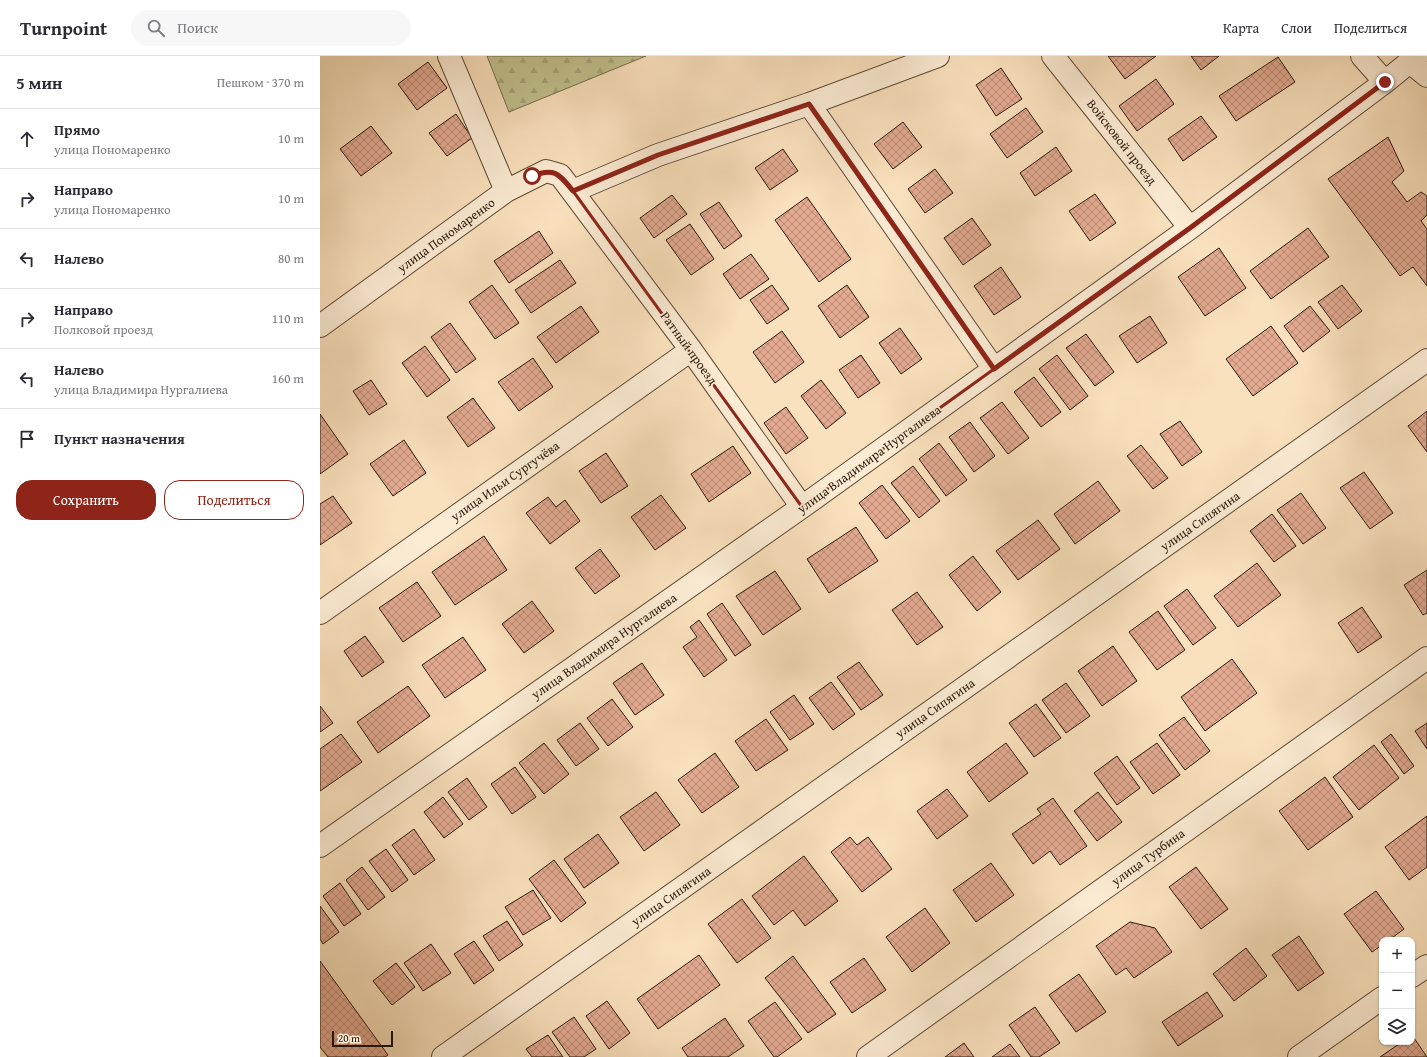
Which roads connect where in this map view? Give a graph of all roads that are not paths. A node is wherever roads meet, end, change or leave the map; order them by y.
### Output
1 (449, 56) edge
2 (938, 56) edge
3 (1053, 56) edge
4 (1362, 56) edge
5 (1412, 58) edge
6 (1427, 76) edge
7 (1385, 82) junction
8 (809, 104) junction
9 (506, 191) junction
10 (573, 191) junction
11 (1190, 228) junction
12 (320, 326) edge
13 (691, 350) junction
14 (1427, 360) edge
15 (994, 369) junction
16 (802, 507) junction
17 (320, 613) edge
18 (1427, 658) edge
19 (320, 846) edge
20 (1427, 966) edge
21 (1415, 974) edge
22 (1379, 1000) edge
23 (443, 1057) edge
24 (868, 1057) edge
25 (1299, 1057) edge

1 - 9 street
2 - 8 street
3 - 11 street, Войсковой проезд
4 - 7 street
5 - 6 street
5 - 7 street, улица Владимира Нургалиева
7 - 11 street, улица Владимира Нургалиева
8 - 10 street
8 - 15 street
9 - 10 street, улица Пономаренко
9 - 12 street, улица Пономаренко
10 - 13 street, Ратный проезд
11 - 15 street, улица Владимира Нургалиева
13 - 16 street, Ратный проезд
13 - 17 street, улица Ильи Сургучёва
14 - 23 street, улица Сипягина
15 - 16 street, улица Владимира Нургалиева
16 - 19 street, улица Владимира Нургалиева
18 - 24 street, улица Турбина
20 - 21 street
22 - 25 street

